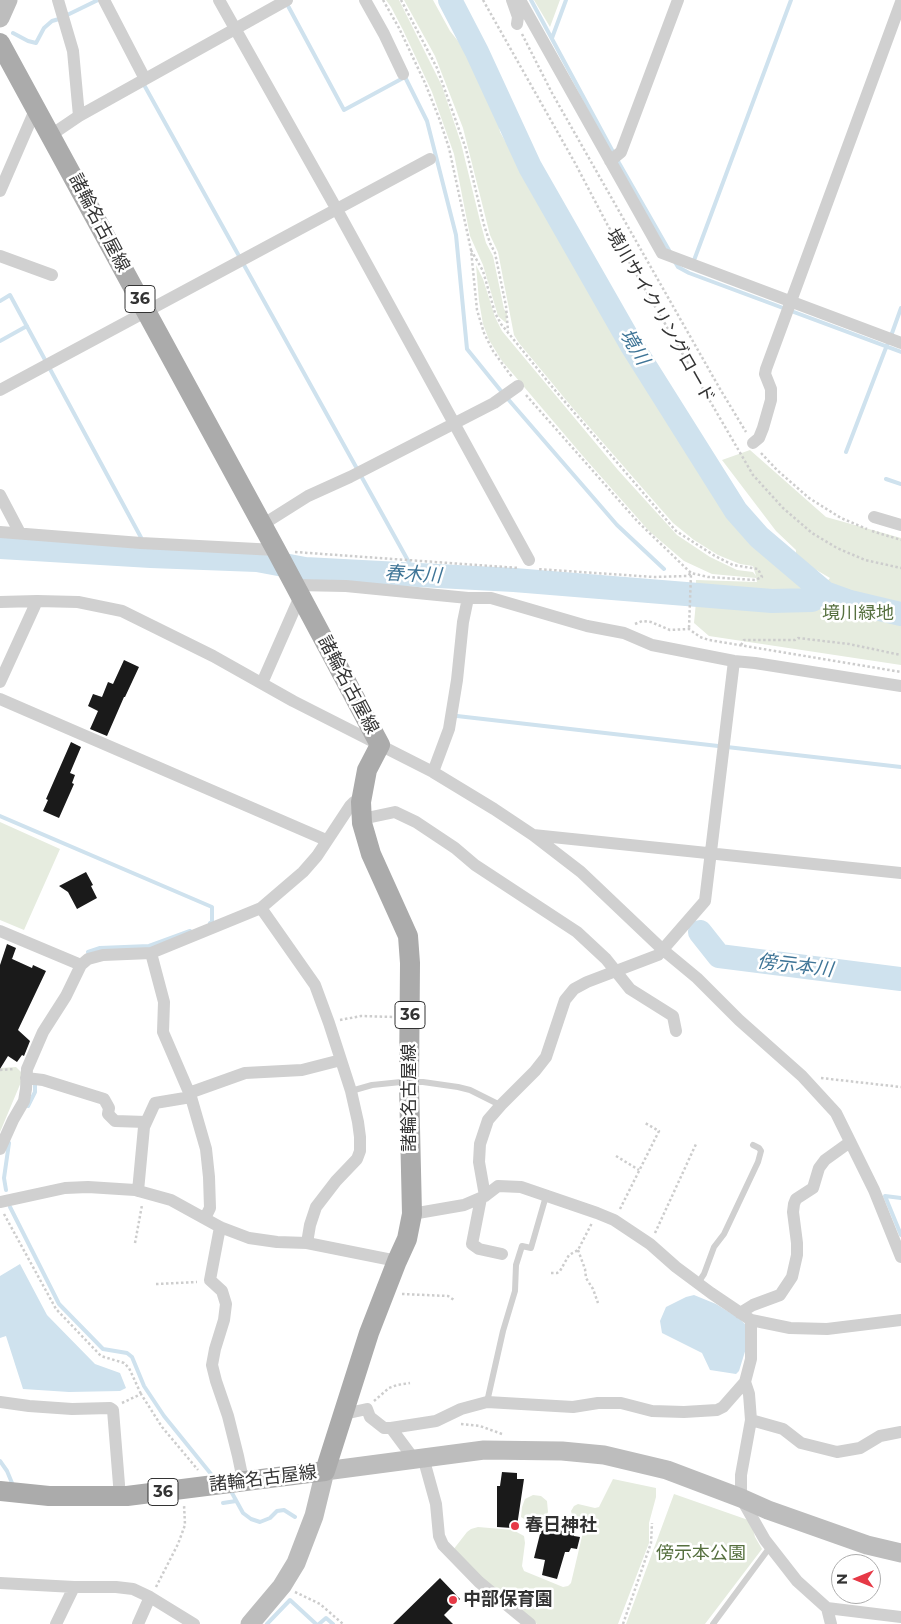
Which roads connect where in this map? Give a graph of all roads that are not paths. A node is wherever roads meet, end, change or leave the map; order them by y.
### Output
1 (8, 0) edge
2 (58, 0) edge
3 (104, 0) edge
4 (219, 0) edge
5 (287, 0) edge
6 (365, 0) edge
7 (512, 0) edge
8 (520, 0) edge
9 (678, 0) edge
10 (901, 2) edge
11 (0, 18) edge
12 (517, 24) road end
13 (234, 29) junction
14 (0, 44) edge
15 (403, 74) dead end
16 (146, 79) junction
17 (36, 108) junction
18 (79, 116) junction
19 (51, 135) junction
20 (430, 159) dead end
21 (610, 161) junction
22 (0, 191) edge
23 (336, 208) junction
24 (0, 256) edge
25 (52, 275) dead end
26 (790, 302) junction
27 (146, 312) junction
28 (901, 343) edge
29 (518, 386) road end
30 (0, 390) edge
31 (454, 423) junction
32 (753, 443) road end
33 (0, 495) edge
34 (874, 516) dead end
35 (262, 525) junction
36 (901, 525) edge
37 (0, 532) edge
38 (20, 533) junction
39 (278, 553) junction
40 (529, 560) dead end
41 (296, 588) junction
42 (468, 598) junction
43 (37, 601) junction
44 (0, 602) edge
45 (734, 661) junction
46 (0, 682) edge
47 (262, 683) junction
48 (901, 686) edge
49 (0, 699) edge
50 (380, 745) junction
51 (433, 772) junction
52 (361, 811) junction
53 (533, 834) junction
54 (326, 840) junction
55 (711, 852) junction
56 (901, 873) edge
57 (261, 908) junction
58 (0, 931) edge
59 (662, 949) junction
60 (151, 953) junction
61 (81, 965) junction
62 (616, 972) junction
63 (676, 1031) dead end
64 (341, 1060) junction
65 (26, 1078) junction
66 (409, 1081) junction
67 (351, 1091) junction
68 (190, 1095) junction
69 (500, 1105) junction
70 (146, 1122) junction
71 (850, 1142) junction
72 (753, 1145) dead end
73 (0, 1150) edge
74 (142, 1192) junction
75 (546, 1196) junction
76 (483, 1197) junction
77 (0, 1203) edge
78 (412, 1214) junction
79 (205, 1218) junction
80 (220, 1227) junction
81 (307, 1242) junction
82 (502, 1254) dead end
83 (901, 1258) edge
84 (396, 1260) junction
85 (698, 1283) junction
86 (740, 1312) junction
87 (752, 1320) junction
88 (901, 1320) edge
89 (745, 1382) junction
90 (0, 1402) edge
91 (487, 1402) junction
92 (344, 1414) junction
93 (751, 1420) junction
94 (391, 1428) junction
95 (901, 1432) edge
96 (419, 1458) junction
97 (326, 1471) junction
98 (242, 1480) junction
99 (0, 1491) edge
100 (120, 1497) junction
101 (742, 1498) junction
102 (770, 1547) junction
103 (901, 1553) edge
104 (0, 1583) edge
105 (74, 1587) junction
106 (150, 1597) junction
107 (827, 1608) junction
108 (901, 1617) edge
109 (56, 1624) edge
110 (138, 1624) edge
111 (194, 1624) edge
112 (250, 1624) edge
113 (530, 1624) edge
114 (713, 1624) edge
115 (831, 1624) edge

1 - 11 street
2 - 18 street
3 - 16 street
4 - 13 street
5 - 13 street
6 - 15 street
7 - 12 street
8 - 21 street
9 - 21 street
10 - 26 street
13 - 16 street
13 - 23 street
14 - 17 main road, 諸輪名古屋線 / 36
16 - 18 street
17 - 19 main road, 諸輪名古屋線 / 36
17 - 22 street
18 - 19 street
19 - 27 main road, 諸輪名古屋線 / 36
20 - 23 street
21 - 26 street
23 - 27 street
23 - 31 street
24 - 25 street
26 - 28 street
26 - 32 street
27 - 30 street
27 - 35 main road, 諸輪名古屋線 / 36
29 - 31 street
31 - 35 street
31 - 40 street
33 - 38 street
34 - 36 street
35 - 39 main road, 諸輪名古屋線 / 36
37 - 38 street
38 - 39 street
39 - 41 main road, 諸輪名古屋線 / 36
41 - 42 street
41 - 47 street
41 - 50 main road, 諸輪名古屋線 / 36
42 - 45 street
42 - 51 street
43 - 44 street
43 - 46 street
43 - 47 street
45 - 48 street
45 - 55 street
47 - 50 street
49 - 54 street
50 - 51 street
50 - 52 main road, 諸輪名古屋線 / 36
51 - 53 street
52 - 54 street
52 - 62 street
52 - 66 main road, 諸輪名古屋線 / 36
53 - 55 street
53 - 59 street
54 - 57 street
55 - 56 street
55 - 59 street
57 - 60 street
57 - 64 street
58 - 61 street
59 - 62 street
59 - 71 street
60 - 61 street
60 - 68 street
61 - 65 street
62 - 63 street
62 - 69 street
64 - 67 street
64 - 68 street
65 - 70 street
65 - 73 street
66 - 67 lane
66 - 69 lane
66 - 78 main road, 諸輪名古屋線 / 36
67 - 81 street
68 - 70 street
68 - 79 street
69 - 76 street
70 - 74 street
71 - 83 street
71 - 86 street
72 - 85 lane
74 - 77 street
74 - 79 street
75 - 76 street
75 - 85 street
75 - 91 lane
76 - 78 street
76 - 82 street
78 - 84 main road, 諸輪名古屋線 / 36
79 - 80 street
80 - 81 street
80 - 98 street
81 - 84 street
84 - 92 main road, 諸輪名古屋線 / 36
85 - 86 street
86 - 87 street
87 - 88 street
87 - 89 street
89 - 91 street
89 - 93 street
90 - 100 street
91 - 94 street
92 - 94 street
92 - 97 main road, 諸輪名古屋線 / 36
93 - 95 street
93 - 101 street
94 - 96 street
96 - 97 street
96 - 101 street
96 - 113 street
97 - 98 main road, 諸輪名古屋線 / 36
97 - 112 street
98 - 100 main road, 諸輪名古屋線 / 36
99 - 100 main road, 諸輪名古屋線 / 36
101 - 102 street
101 - 103 street
102 - 107 street
102 - 114 lane
104 - 105 street
105 - 106 street
105 - 109 street
106 - 110 street
106 - 111 street
107 - 108 street
107 - 115 street

